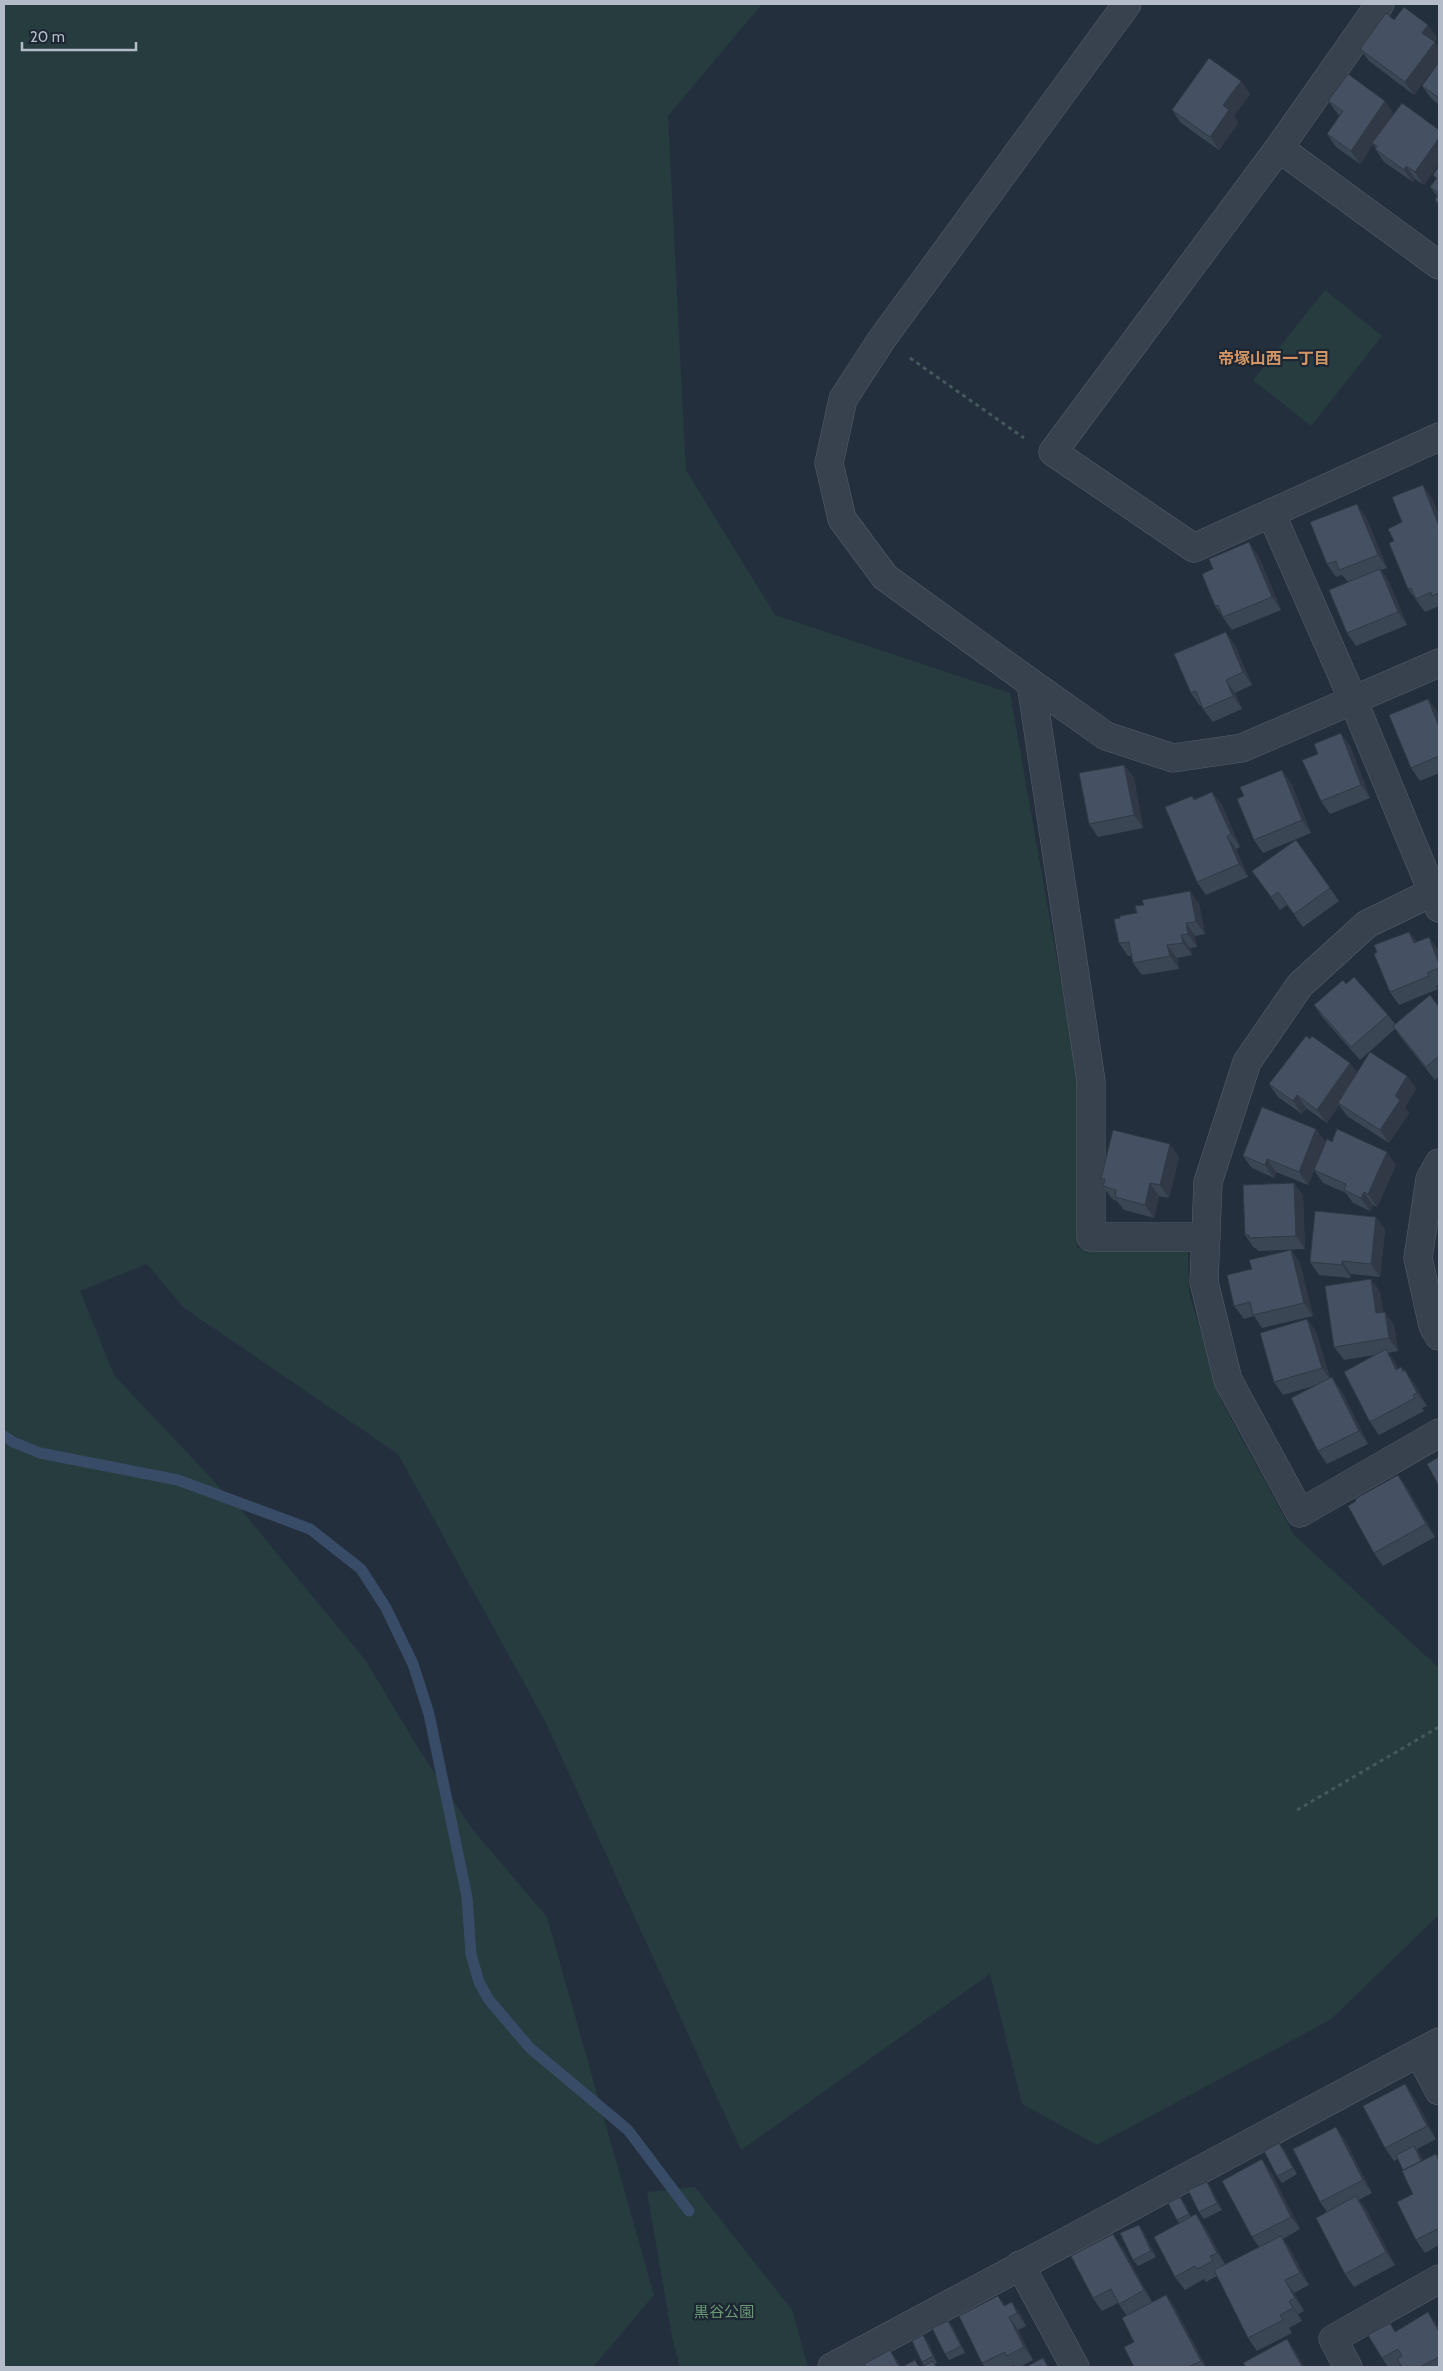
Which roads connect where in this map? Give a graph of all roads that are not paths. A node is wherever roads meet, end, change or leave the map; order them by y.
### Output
1 (1127, 4) edge
2 (1380, 4) edge
3 (1279, 148) junction
4 (1439, 265) edge
5 (1439, 437) edge
6 (1271, 513) junction
7 (1439, 662) edge
8 (1031, 683) junction
9 (1353, 700) junction
10 (1437, 896) edge
11 (1439, 1163) edge
12 (1206, 1237) junction
13 (1439, 1336) edge
14 (1439, 1432) edge
15 (1429, 2047) edge
16 (1439, 2091) edge
17 (1020, 2266) junction
18 (1439, 2279) edge
19 (832, 2367) edge
20 (1075, 2367) edge
21 (1348, 2367) edge

1 - 8 street
2 - 3 street
3 - 4 street
3 - 6 street
5 - 6 street
6 - 9 street
7 - 9 street
8 - 9 street
8 - 12 street
9 - 10 street
10 - 12 street
11 - 13 street
12 - 14 street
15 - 16 street
15 - 17 street
17 - 19 street
17 - 20 street
18 - 21 street

